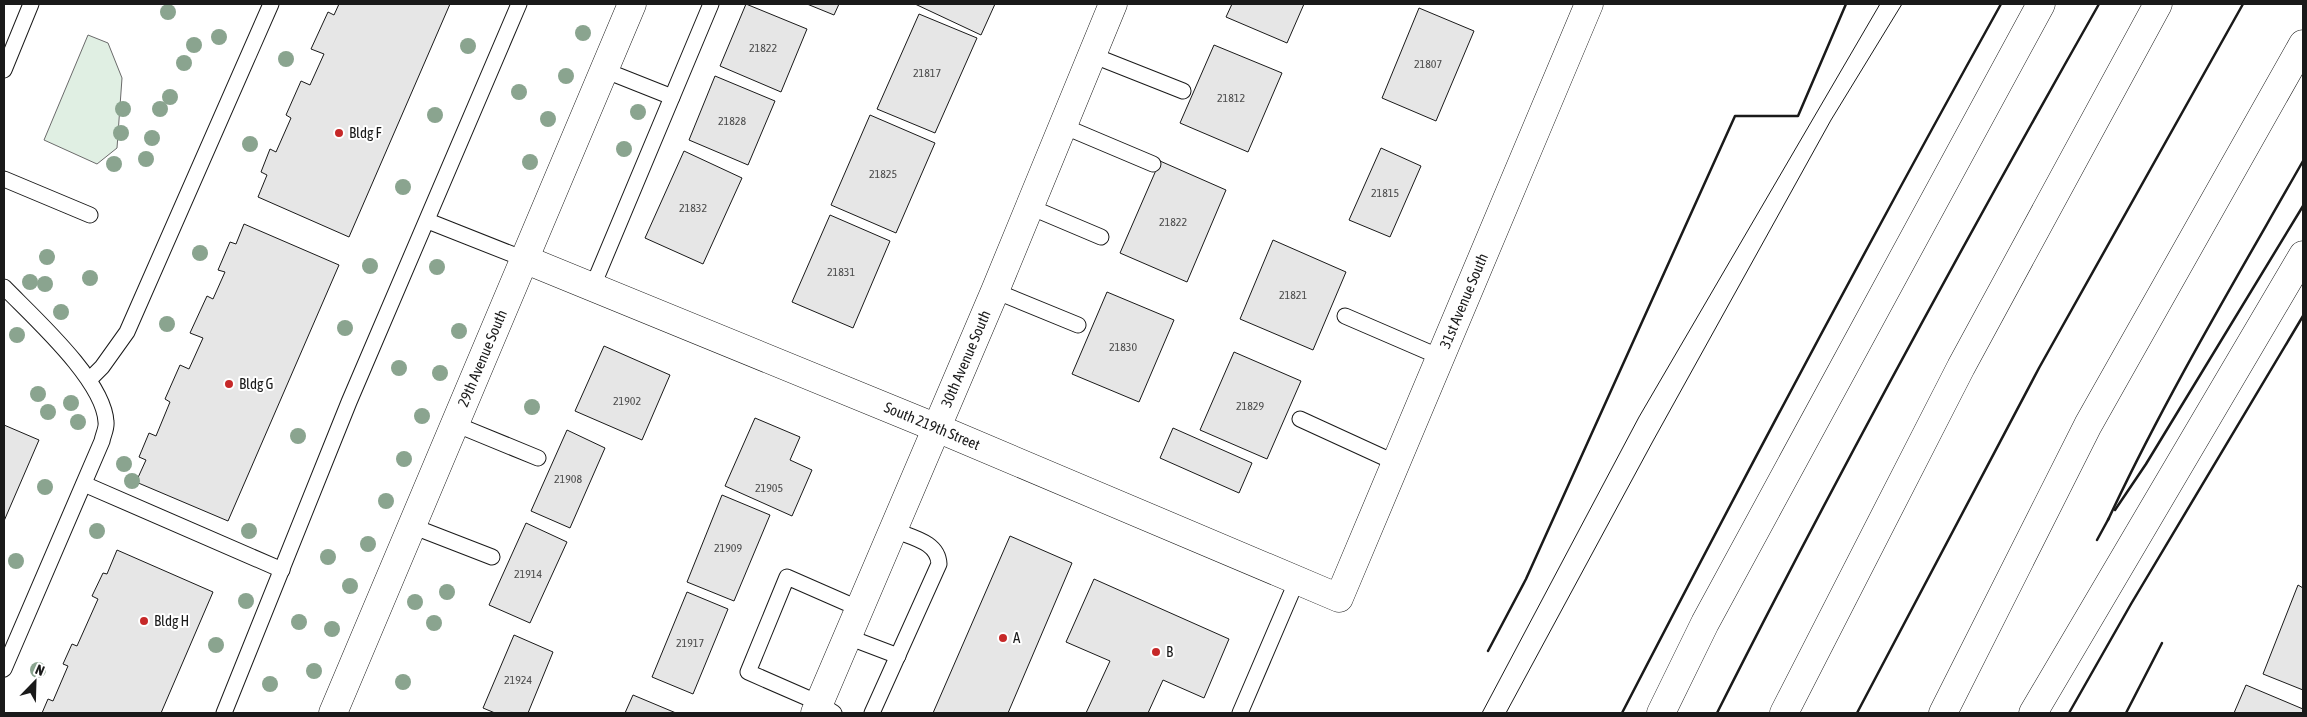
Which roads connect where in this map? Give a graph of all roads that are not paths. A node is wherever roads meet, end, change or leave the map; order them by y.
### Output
1 (31, 4) edge
2 (271, 4) edge
3 (519, 4) edge
4 (632, 4) edge
5 (711, 4) edge
6 (1113, 4) edge
7 (1589, 4) edge
8 (2041, 4) edge
9 (2158, 4) edge
10 (2303, 44) edge
11 (1092, 55) junction
12 (4, 70) edge
13 (604, 70) junction
14 (1183, 91) dead end
15 (672, 97) junction
16 (1063, 126) junction
17 (1153, 164) dead end
18 (4, 178) edge
19 (1030, 207) junction
20 (90, 215) dead end
21 (428, 221) junction
22 (1101, 237) dead end
23 (2303, 255) edge
24 (524, 259) junction
25 (4, 287) edge
26 (592, 288) junction
27 (995, 291) junction
28 (1345, 316) dead end
29 (1078, 325) dead end
30 (1440, 357) junction
31 (90, 379) junction
32 (1300, 419) dead end
33 (455, 424) junction
34 (937, 428) junction
35 (538, 458) dead end
36 (1396, 463) junction
37 (84, 484) junction
38 (412, 526) junction
39 (894, 530) junction
40 (492, 557) dead end
41 (282, 570) junction
42 (1297, 580) junction
43 (1339, 598) joint
44 (860, 609) junction
45 (848, 637) junction
46 (898, 656) junction
47 (4, 669) edge
48 (823, 710) edge
49 (224, 713) edge
50 (333, 713) edge
51 (872, 713) edge
52 (1240, 713) edge
53 (1661, 713) edge
54 (1784, 713) edge
55 (1943, 713) edge
56 (2033, 713) edge

1 - 12 lane
2 - 31 lane
3 - 21 lane
4 - 13 main road, 29th Avenue South
5 - 15 lane
6 - 11 main road, 30th Avenue South
7 - 30 main road, 31st Avenue South
8 - 53 main road
9 - 54 main road
10 - 55 main road
11 - 14 lane
11 - 16 main road, 30th Avenue South
13 - 15 lane
13 - 24 main road, 29th Avenue South
15 - 26 lane
16 - 17 lane
16 - 19 main road, 30th Avenue South
18 - 20 lane
19 - 22 lane
19 - 27 main road, 30th Avenue South
21 - 24 lane
21 - 41 lane
23 - 56 main road
24 - 26 main road, South 219th Street
24 - 33 main road, 29th Avenue South
25 - 31 lane
26 - 34 main road, South 219th Street
27 - 29 lane
27 - 34 main road, 30th Avenue South
28 - 30 lane
30 - 36 main road, 31st Avenue South
31 - 37 lane
32 - 36 lane
33 - 35 lane
33 - 38 main road, 29th Avenue South
34 - 39 main road, 30th Avenue South
34 - 42 main road, South 219th Street
36 - 43 main road, 31st Avenue South
37 - 41 lane
37 - 47 lane
38 - 40 lane
38 - 50 main road, 29th Avenue South
39 - 44 main road, 30th Avenue South
39 - 46 lane
41 - 49 lane
42 - 43 main road, South 219th Street
42 - 52 lane
44 - 45 main road, 30th Avenue South
44 - 48 lane
45 - 46 lane
45 - 48 main road, 30th Avenue South
46 - 51 lane

